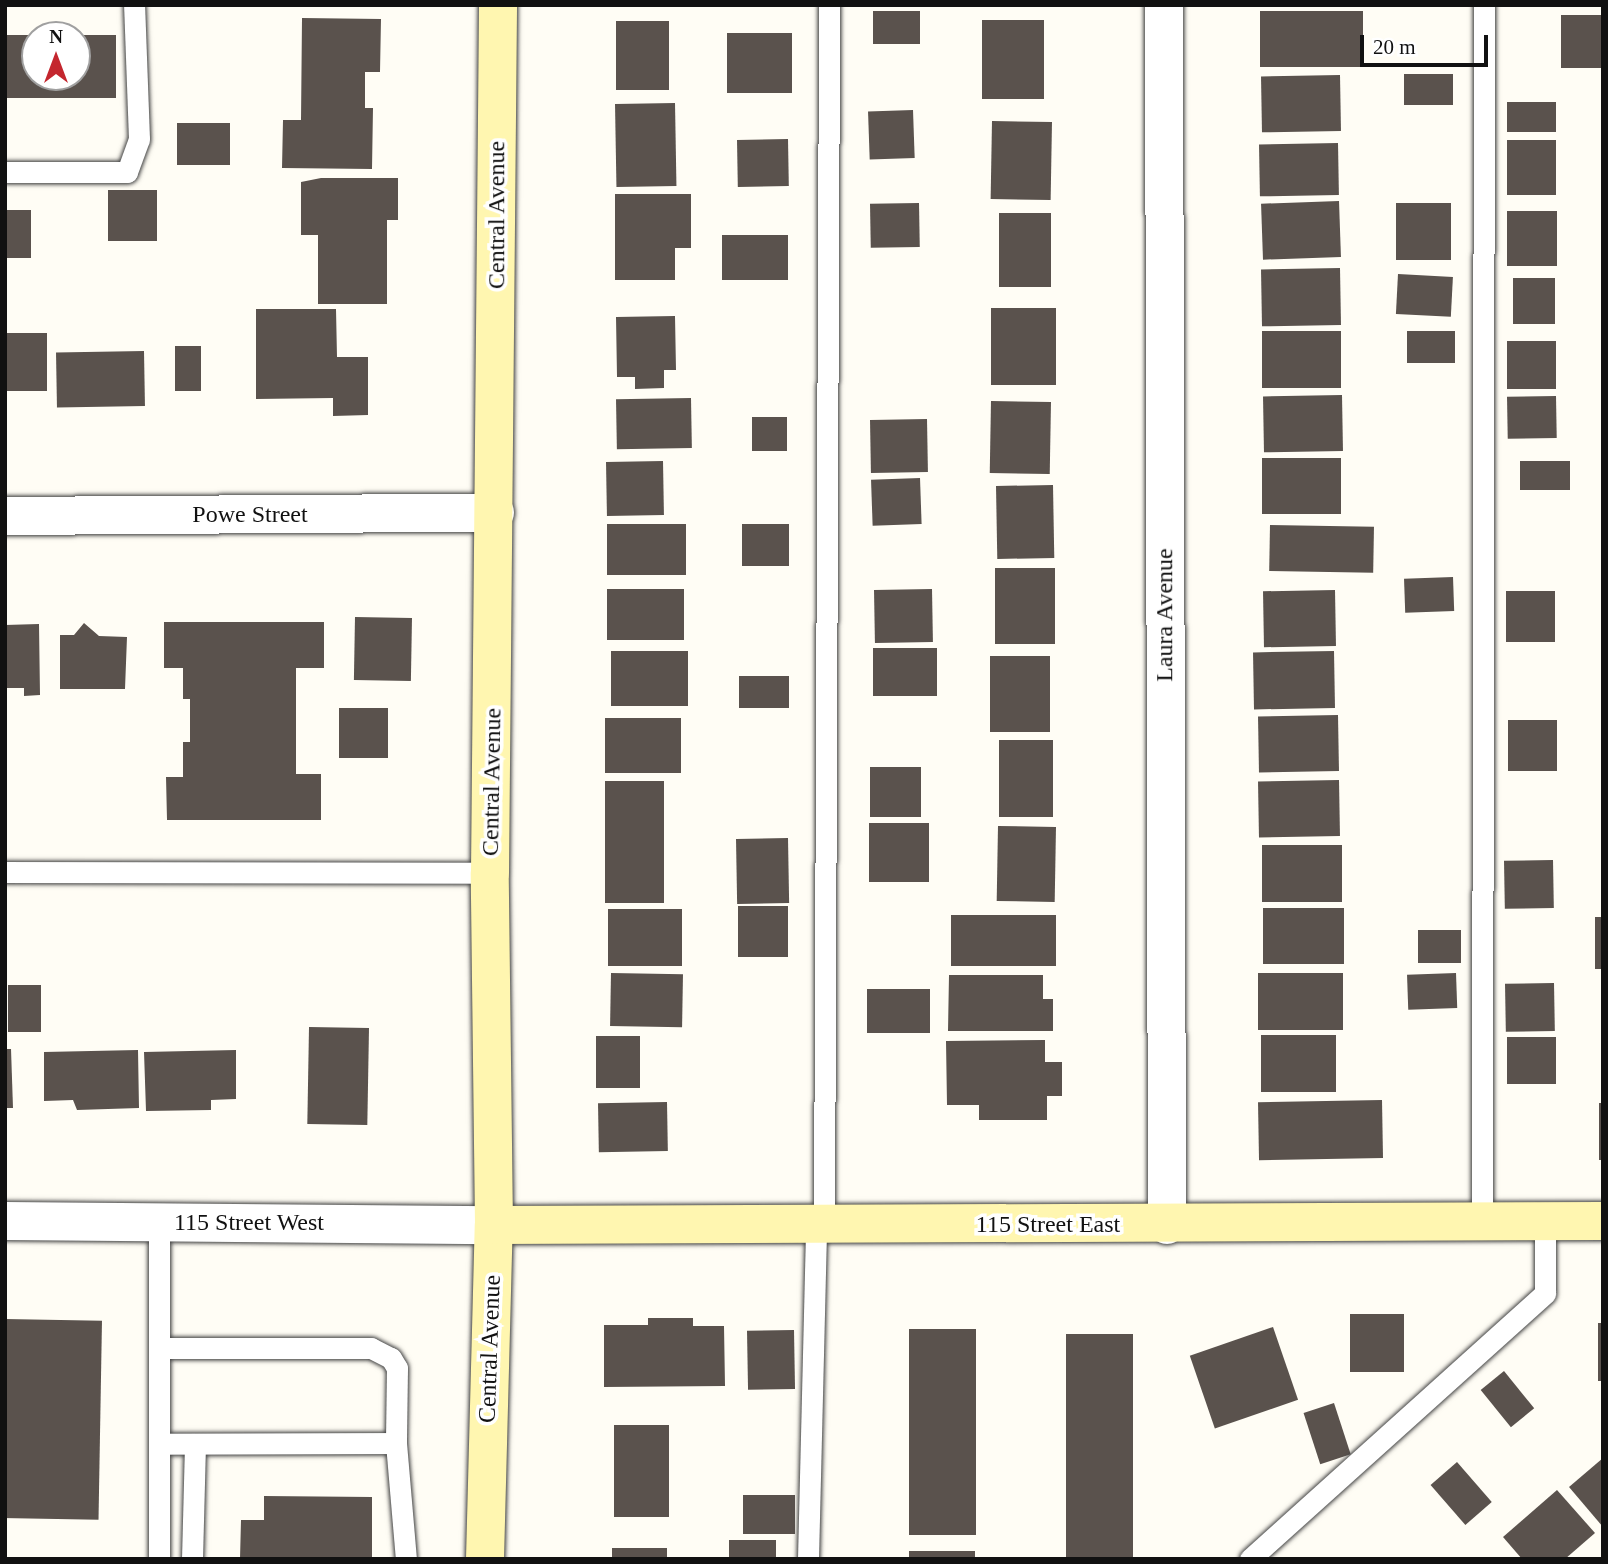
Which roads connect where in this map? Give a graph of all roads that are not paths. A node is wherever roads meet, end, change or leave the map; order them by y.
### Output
1 (134, 5) edge
2 (498, 5) edge
3 (830, 5) edge
4 (1164, 5) edge
5 (1483, 5) edge
6 (5, 172) edge
7 (495, 513) junction
8 (5, 516) edge
9 (5, 872) edge
10 (490, 873) junction
11 (5, 1221) edge
12 (1545, 1221) junction
13 (1603, 1221) edge
14 (159, 1223) junction
15 (1482, 1223) junction
16 (820, 1224) junction
17 (494, 1226) junction
18 (1167, 1226) junction
19 (160, 1348) junction
20 (396, 1443) junction
21 (161, 1444) junction
22 (195, 1444) junction
23 (159, 1559) edge
24 (192, 1559) edge
25 (406, 1559) edge
26 (485, 1559) edge
27 (808, 1559) edge
28 (1250, 1559) edge

1 - 6 lane
2 - 7 main road, Central Avenue
3 - 16 lane
4 - 18 street, Laura Avenue
5 - 15 lane
7 - 8 street, Powe Street
7 - 10 main road, Central Avenue
9 - 10 lane
10 - 17 main road, Central Avenue
11 - 14 street, 115 Street West
12 - 13 main road, 115 Street East
12 - 15 main road, 115 Street East
12 - 28 lane
14 - 17 street, 115 Street West
14 - 19 lane
15 - 18 main road, 115 Street East
16 - 17 main road, 115 Street East
16 - 18 main road, 115 Street East
16 - 27 lane
17 - 26 main road, Central Avenue
19 - 20 lane
19 - 21 lane
20 - 22 lane
20 - 25 lane
21 - 22 lane
21 - 23 lane
22 - 24 lane

